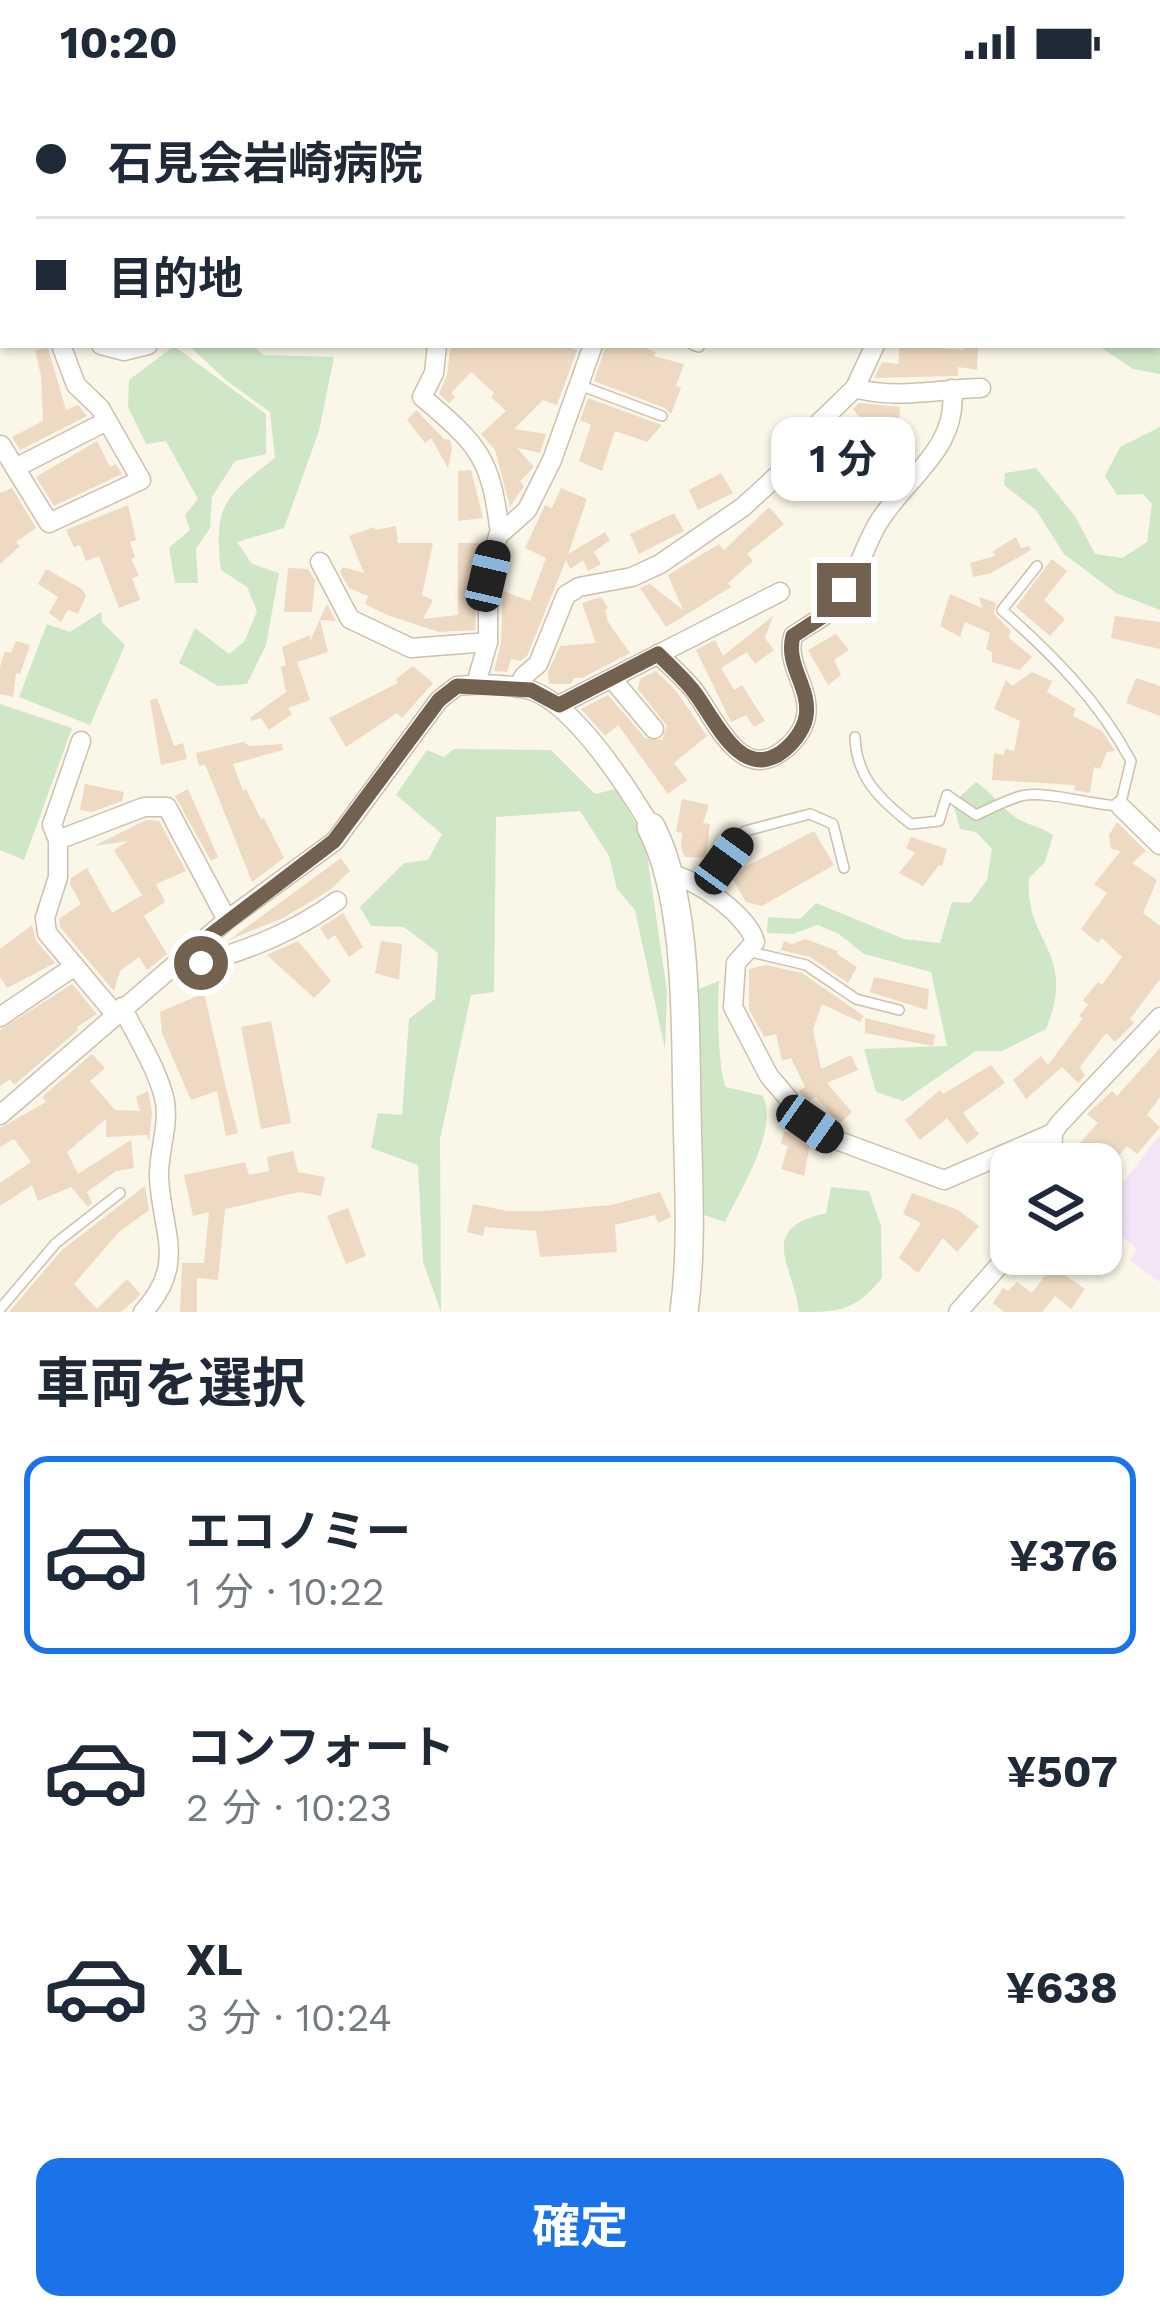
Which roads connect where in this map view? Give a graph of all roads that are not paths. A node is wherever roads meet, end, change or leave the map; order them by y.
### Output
1 (63, 348) edge
2 (438, 348) edge
3 (592, 348) edge
4 (874, 348) edge
5 (579, 385) junction
6 (855, 388) junction
7 (981, 388) dead end
8 (952, 389) junction
9 (662, 416) dead end
10 (107, 421) junction
11 (2, 445) edge
12 (15, 468) junction
13 (500, 534) junction
14 (320, 562) dead end
15 (1037, 566) dead end
16 (780, 592) dead end
17 (488, 642) junction
18 (658, 654) junction
19 (614, 680) junction
20 (476, 684) junction
21 (517, 688) junction
22 (559, 705) junction
23 (653, 729) dead end
24 (855, 737) dead end
25 (81, 741) dead end
26 (1120, 806) junction
27 (651, 827) joint
28 (58, 840) junction
29 (1160, 845) edge
30 (844, 868) dead end
31 (669, 874) junction
32 (704, 890) junction
33 (337, 901) dead end
34 (227, 920) junction
35 (747, 951) junction
36 (186, 954) junction
37 (75, 966) junction
38 (118, 1010) junction
39 (899, 1010) dead end
40 (1160, 1017) edge
41 (0, 1018) edge
42 (0, 1115) edge
43 (1053, 1133) junction
44 (1053, 1143) edge
45 (120, 1193) dead end
46 (991, 1275) edge
47 (964, 1305) edge
48 (0, 1309) edge
49 (143, 1312) edge
50 (684, 1312) edge
51 (987, 1312) edge

1 - 10 street
2 - 13 street
3 - 5 street
4 - 6 street
5 - 9 lane
5 - 13 street
6 - 8 street
6 - 21 street
7 - 8 street
8 - 18 street
10 - 12 street
10 - 12 street
11 - 12 street
13 - 17 street
14 - 17 street
15 - 26 lane
16 - 18 street
17 - 20 street
18 - 19 street
19 - 22 street
19 - 23 street
20 - 21 street
20 - 34 street
21 - 22 street
22 - 27 street
24 - 26 lane
25 - 28 street
26 - 29 street
27 - 31 street
28 - 34 street
28 - 37 street
30 - 32 lane
31 - 32 street
31 - 50 street
32 - 35 street
33 - 36 street
34 - 36 street
35 - 39 lane
35 - 43 street
36 - 38 street
37 - 38 street
37 - 41 street
38 - 42 street
38 - 49 street
40 - 43 street
43 - 44 street
45 - 48 lane
46 - 47 street
47 - 51 street

